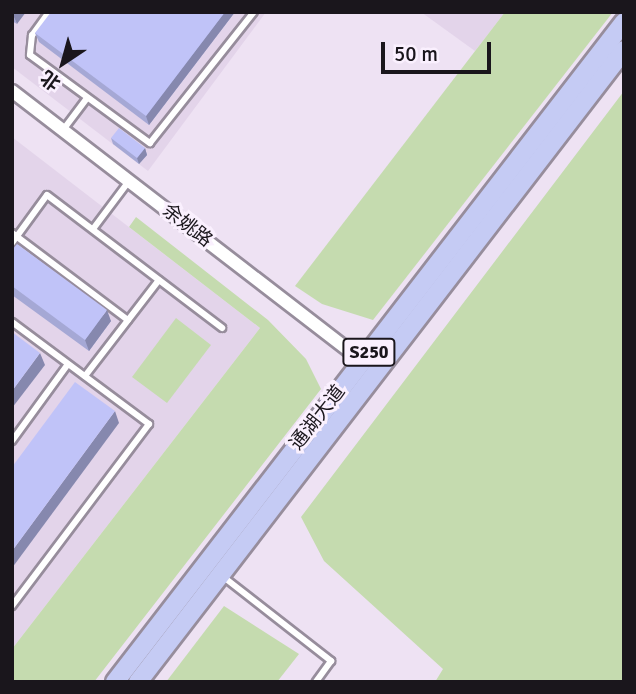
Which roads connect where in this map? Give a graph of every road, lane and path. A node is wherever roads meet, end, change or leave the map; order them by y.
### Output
1 (49, 12) edge
2 (254, 12) edge
3 (624, 22) edge
4 (624, 51) edge
5 (12, 91) edge
6 (86, 100) junction
7 (63, 130) junction
8 (129, 181) junction
9 (93, 229) junction
10 (14, 238) edge
11 (159, 280) junction
12 (128, 320) junction
13 (12, 322) edge
14 (222, 328) dead end
15 (362, 361) junction
16 (68, 364) junction
17 (85, 376) junction
18 (12, 441) edge
19 (220, 575) junction
20 (12, 606) edge
21 (115, 682) edge
22 (138, 682) edge
23 (316, 682) edge

1 - 6 lane
2 - 6 lane
3 - 15 main road, 通湖大道 / S250
4 - 19 main road, 通湖大道 / S250
5 - 7 street, 余姚路
6 - 7 lane
7 - 8 street, 余姚路
8 - 9 lane
8 - 15 street, 余姚路
9 - 10 lane
9 - 11 lane
10 - 12 lane
11 - 12 lane
11 - 14 lane
12 - 17 lane
13 - 16 lane
15 - 21 main road, 通湖大道 / S250
16 - 17 lane
16 - 18 lane
17 - 20 lane
19 - 22 main road, 通湖大道 / S250
19 - 23 lane

